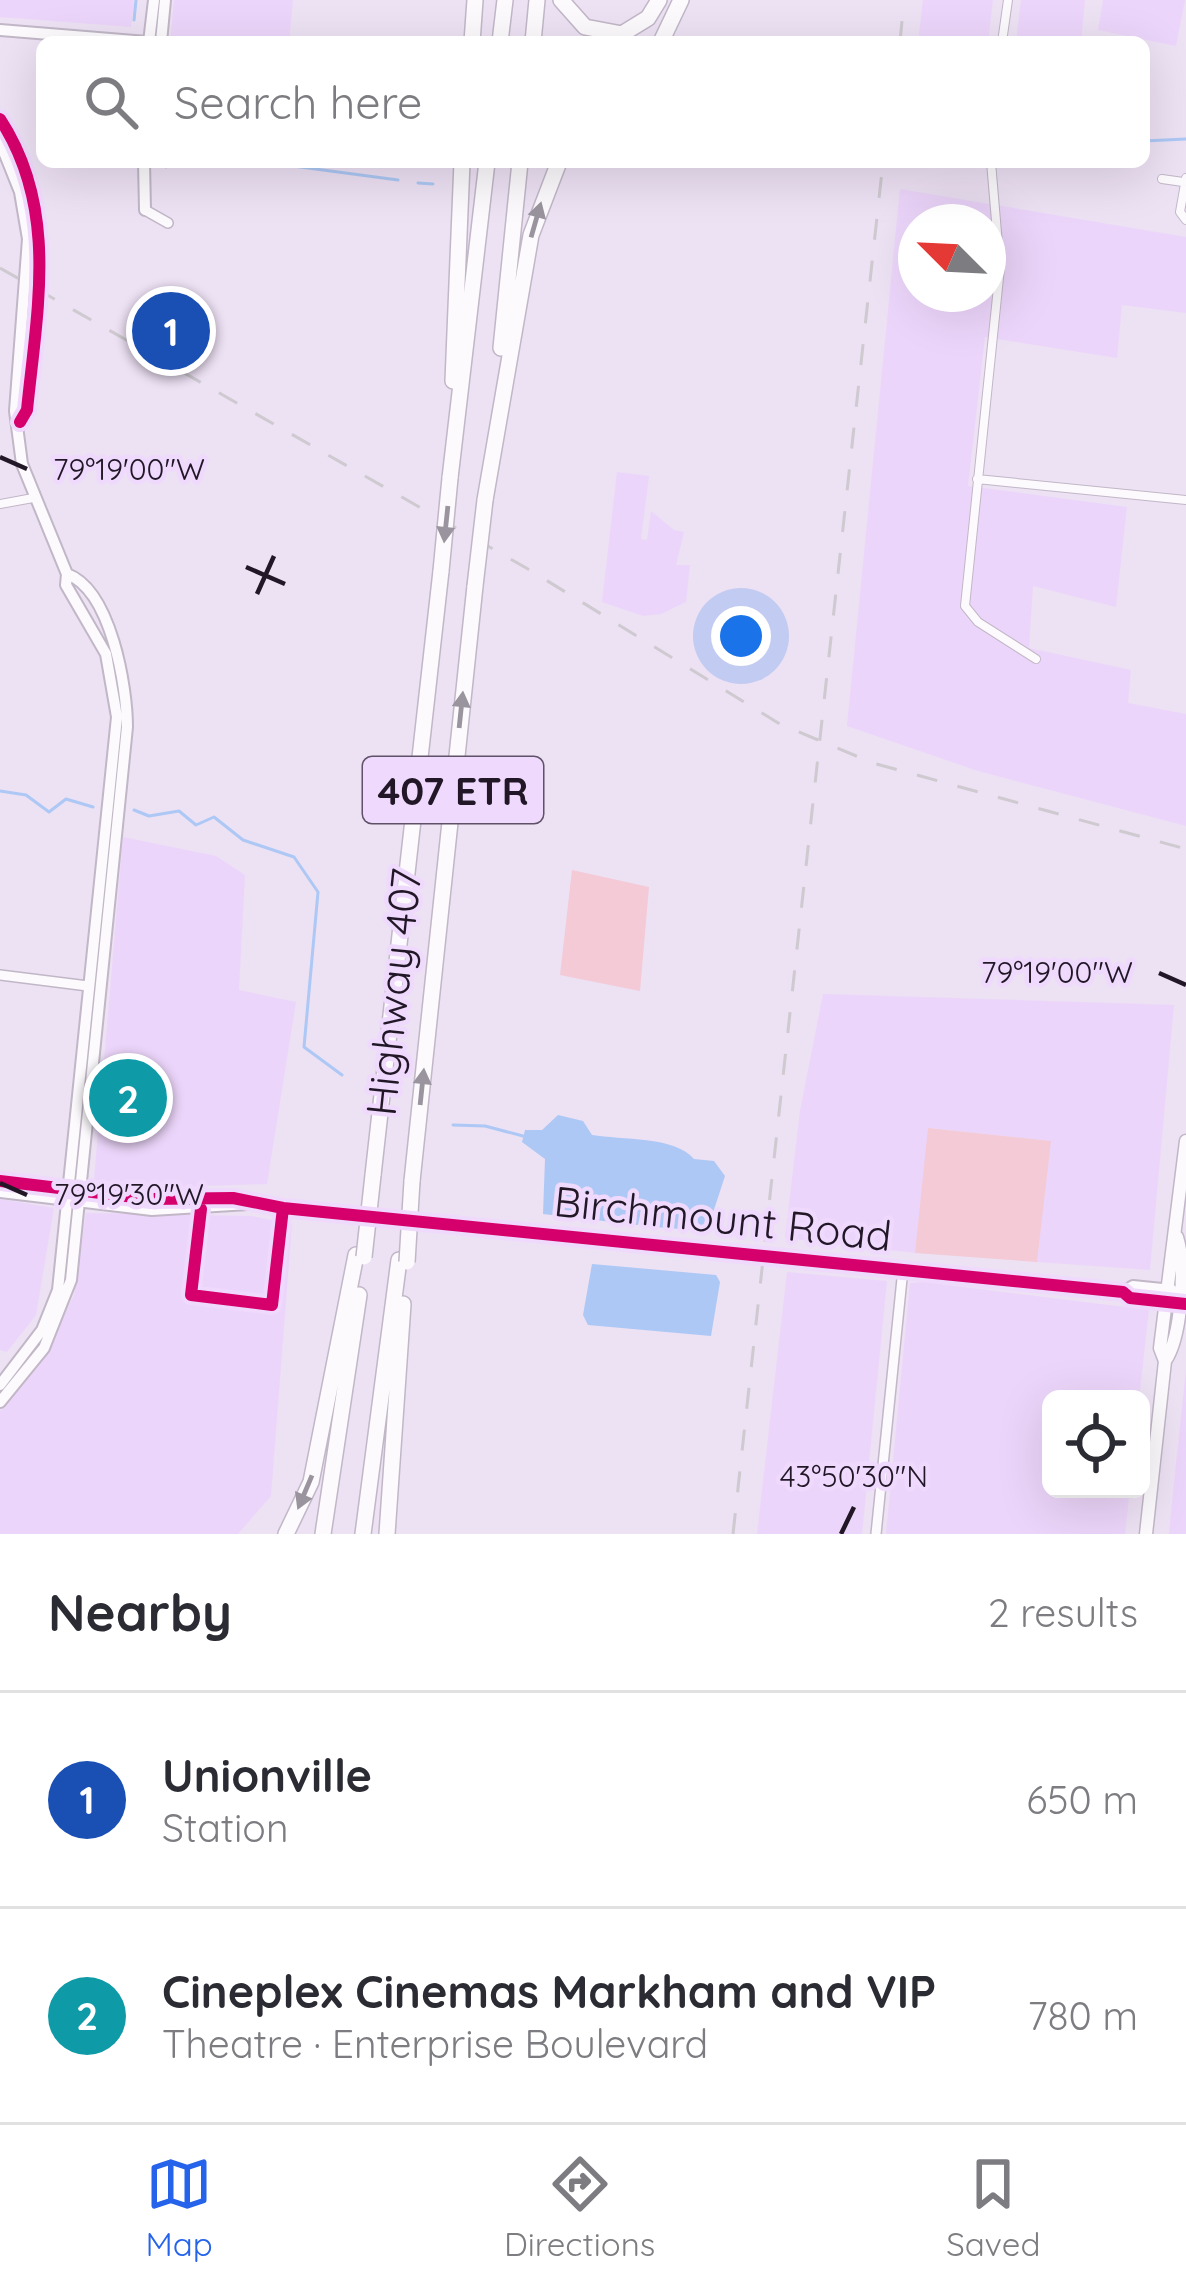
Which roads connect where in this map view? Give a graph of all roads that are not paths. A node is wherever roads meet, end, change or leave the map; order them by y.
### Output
1 (154, 0) edge
2 (165, 0) edge
3 (475, 0) edge
4 (505, 0) edge
5 (537, 0) edge
6 (561, 0) edge
7 (659, 0) edge
8 (681, 0) edge
9 (1006, 1) edge
10 (0, 30) edge
11 (74, 36) edge
12 (149, 36) edge
13 (161, 36) edge
14 (472, 36) edge
15 (501, 36) edge
16 (534, 36) edge
17 (664, 36) edge
18 (1003, 36) edge
19 (0, 119) edge
20 (0, 142) edge
21 (144, 168) edge
22 (462, 168) edge
23 (486, 168) edge
24 (519, 168) edge
25 (557, 168) edge
26 (992, 168) edge
27 (1162, 179) dead end
28 (1184, 180) edge
29 (146, 210) joint
30 (1186, 220) edge
31 (167, 223) dead end
32 (20, 422) junction
33 (450, 478) junction
34 (977, 479) junction
35 (33, 498) junction
36 (484, 500) junction
37 (1186, 500) edge
38 (0, 504) edge
39 (1036, 659) dead end
40 (0, 975) edge
41 (94, 987) junction
42 (1186, 1141) edge
43 (0, 1181) edge
44 (0, 1192) edge
45 (74, 1196) junction
46 (360, 1256) junction
47 (403, 1261) junction
48 (903, 1269) junction
49 (191, 1295) dead end
50 (204, 1297) dead end
51 (1177, 1297) edge
52 (0, 1385) edge
53 (0, 1402) edge
54 (286, 1534) edge
55 (323, 1534) edge
56 (363, 1534) edge
57 (387, 1534) edge
58 (876, 1534) edge
59 (1146, 1534) edge

1 - 12 main road
2 - 13 main road
3 - 14 highway
4 - 15 highway
5 - 16 highway
6 - 7 highway
8 - 17 highway
9 - 18 street
10 - 11 main road
19 - 32 main road
20 - 32 main road
21 - 29 main road
22 - 33 highway
23 - 33 highway, Highway 407 / 407 ETR
24 - 36 highway, Highway 407 / 407 ETR
36 -> 25 highway
26 - 34 street
27 - 28 street
28 - 30 street
29 - 31 street
32 - 35 main road
33 -> 46 highway, Highway 407 / 407 ETR, bridge
34 - 37 street
34 - 39 street
35 - 38 street
35 - 41 main road
47 -> 36 highway, Highway 407 / 407 ETR, bridge
40 - 41 street
41 - 45 main road
42 - 51 main road
43 - 45 main road, Birchmount Road
44 - 45 main road, Birchmount Road
45 - 48 main road, Birchmount Road
45 - 52 main road
45 - 53 main road
46 -> 54 highway
46 - 55 highway, Highway 407 / 407 ETR
47 - 56 highway, Highway 407 / 407 ETR
47 - 57 highway
48 - 51 main road, Birchmount Road
48 - 58 street
49 - 50 street
51 - 59 main road

